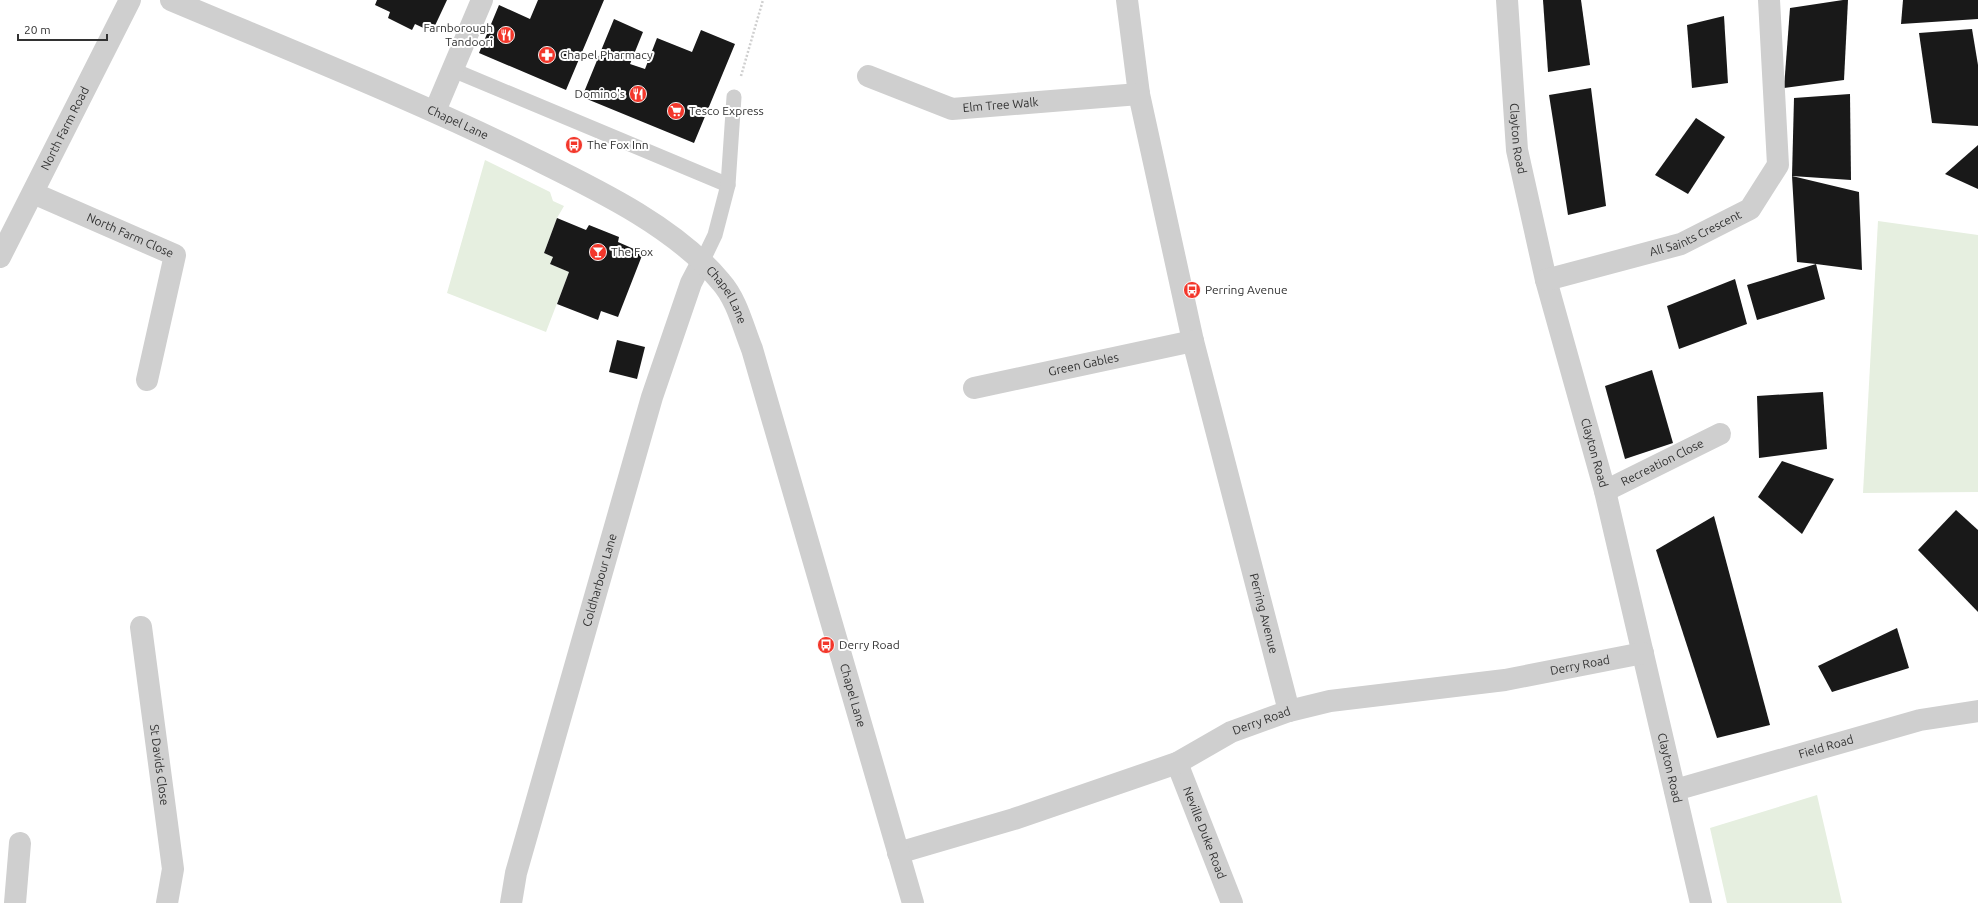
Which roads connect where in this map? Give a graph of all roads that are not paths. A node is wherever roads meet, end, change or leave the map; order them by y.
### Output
1 (130, 0) edge
2 (171, 0) edge
3 (482, 0) edge
4 (1127, 0) edge
5 (1507, 0) edge
6 (1769, 0) edge
7 (453, 70) junction
8 (868, 76) dead end
9 (1139, 94) junction
10 (734, 97) road end
11 (435, 111) junction
12 (728, 185) junction
13 (33, 193) junction
14 (0, 257) edge
15 (702, 262) junction
16 (1546, 280) junction
17 (1193, 341) junction
18 (147, 380) dead end
19 (974, 388) dead end
20 (1720, 434) dead end
21 (1605, 491) junction
22 (141, 627) dead end
23 (1643, 653) junction
24 (1289, 711) junction
25 (1978, 711) edge
26 (1177, 763) junction
27 (1675, 790) junction
28 (20, 843) dead end
29 (898, 853) junction
30 (15, 903) edge
31 (166, 903) edge
32 (511, 903) edge
33 (913, 903) edge
34 (1232, 903) edge
35 (1701, 903) edge

1 - 13 street, North Farm Road
2 - 11 street, Chapel Lane
3 - 7 street
4 - 9 street, Perring Avenue
5 - 16 street, Clayton Road
6 - 16 street, All Saints Crescent
7 - 11 street
7 - 12 lane
8 - 9 street, Elm Tree Walk
9 - 17 street, Perring Avenue
10 - 12 lane
11 - 15 street, Chapel Lane
12 - 15 lane
13 - 14 street, North Farm Road
13 - 18 street, North Farm Close
15 - 29 street, Chapel Lane
15 - 32 street, Coldharbour Lane
16 - 21 street, Clayton Road
17 - 19 street, Green Gables
17 - 24 street, Perring Avenue
20 - 21 street, Recreation Close
21 - 23 street, Clayton Road
22 - 31 street, St Davids Close
23 - 24 street, Derry Road
23 - 27 street, Clayton Road
24 - 26 street, Derry Road
25 - 27 street, Field Road
26 - 29 street, Derry Road
26 - 34 street, Neville Duke Road
27 - 35 street, Clayton Road
28 - 30 street
29 - 33 street, Chapel Lane

